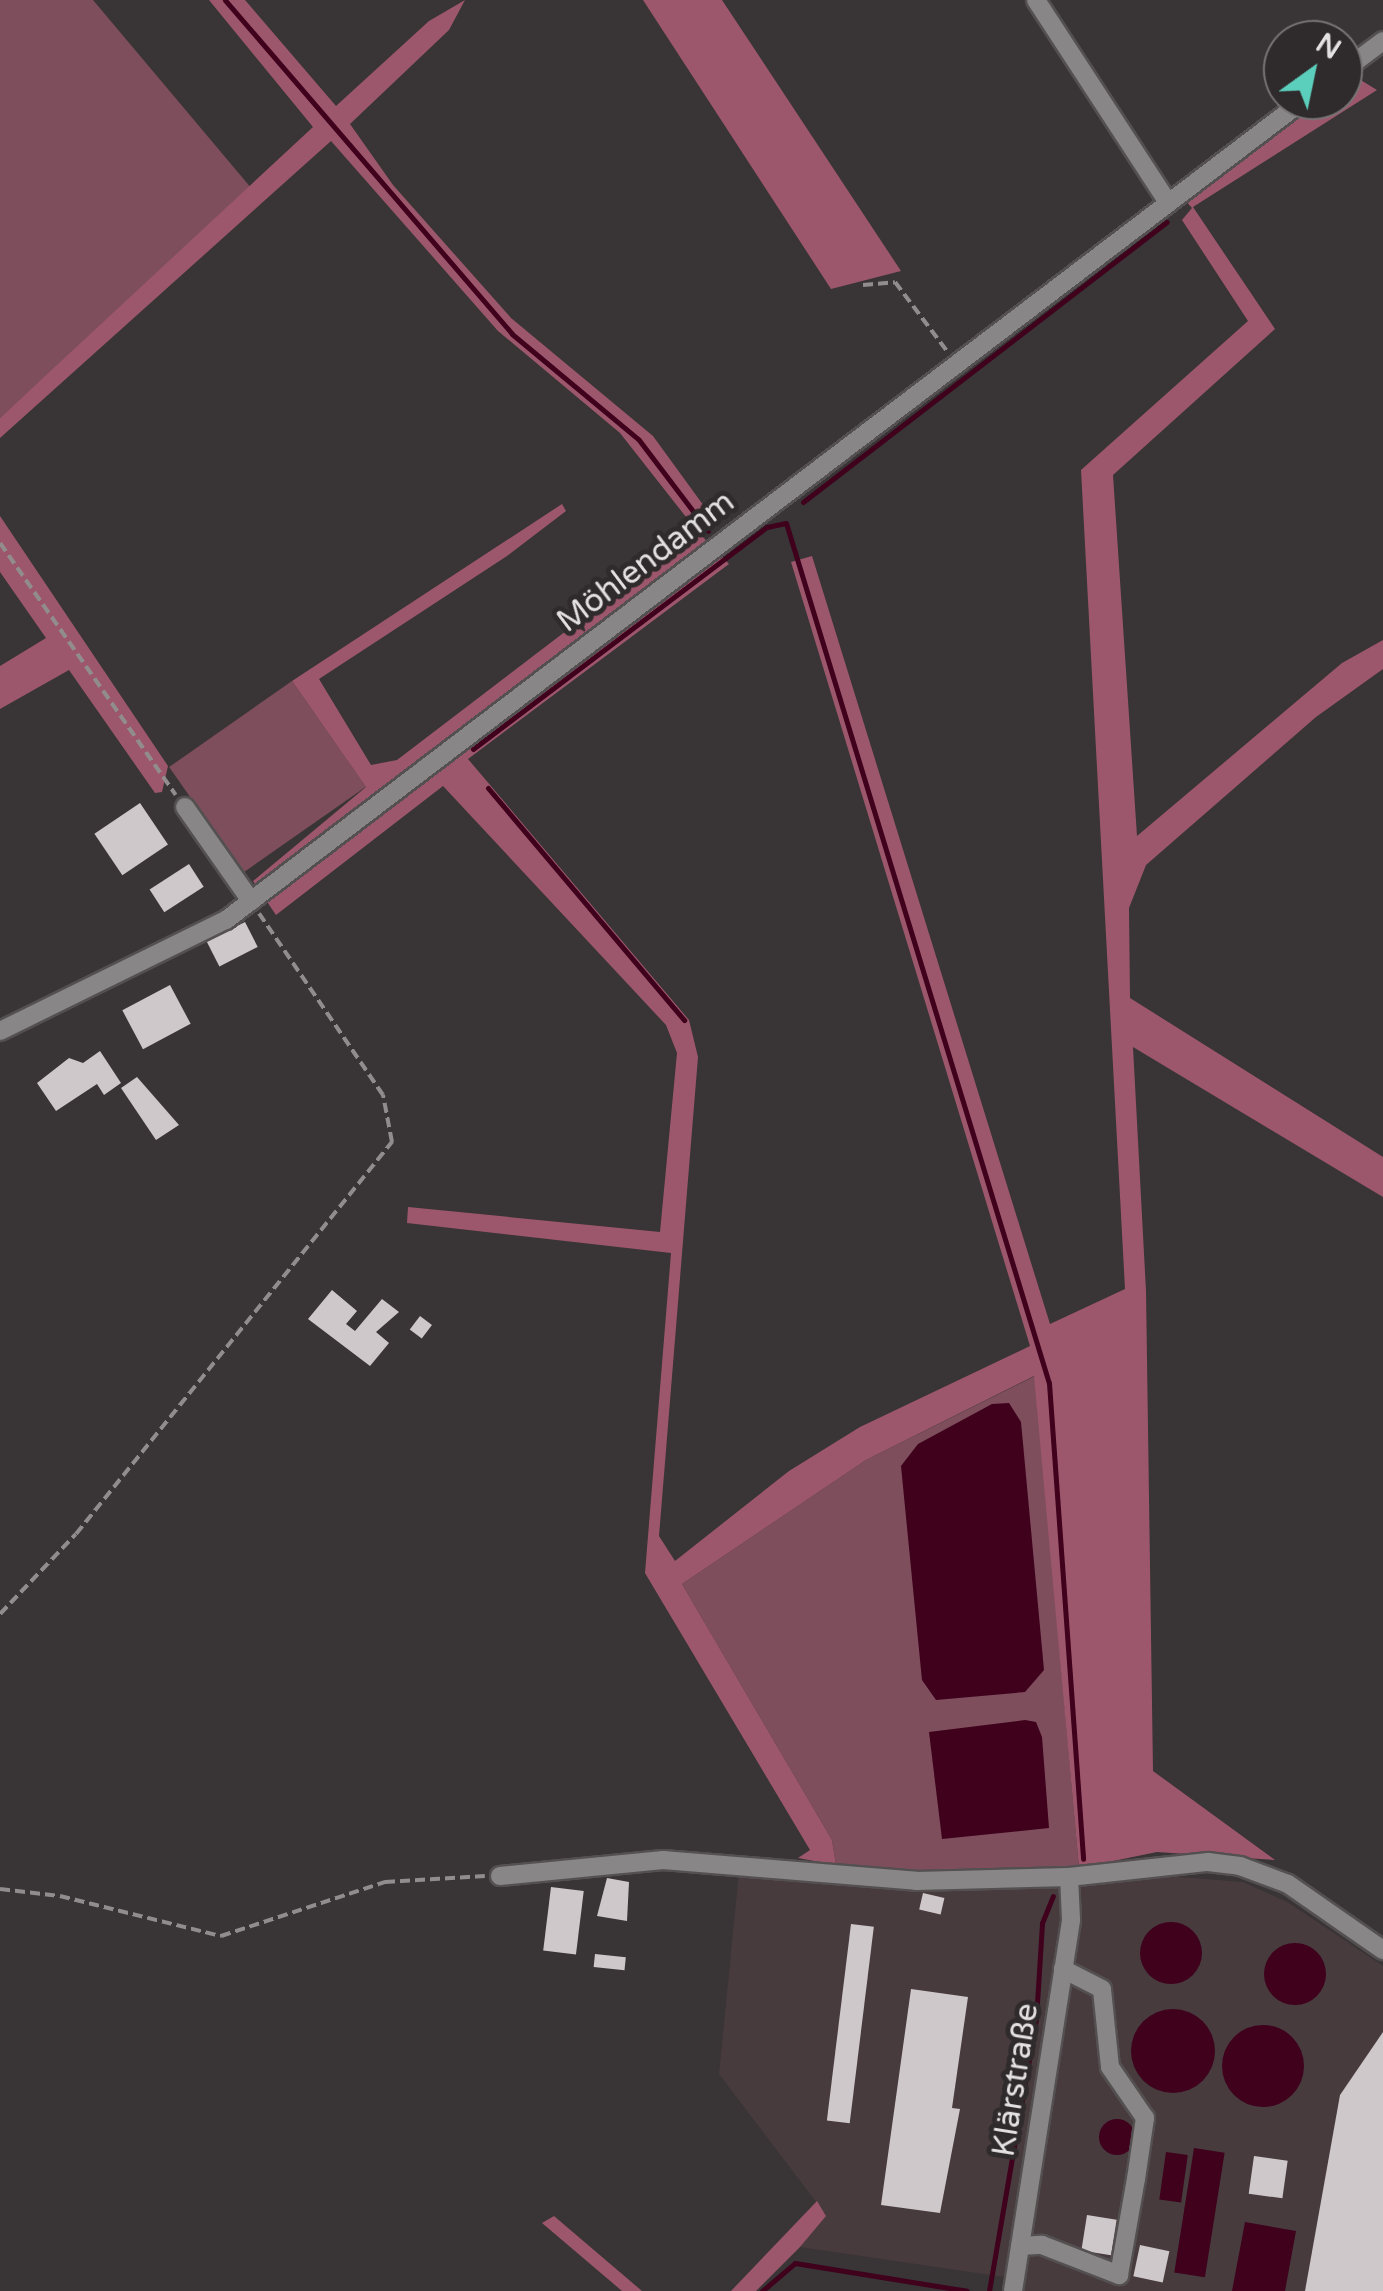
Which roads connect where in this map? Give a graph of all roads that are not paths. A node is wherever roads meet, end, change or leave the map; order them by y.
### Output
1 (1036, 0) edge
2 (1277, 120) edge
3 (1168, 201) junction
4 (185, 807) road end
5 (251, 901) junction
6 (0, 1032) edge
7 (500, 1876) road end
8 (1069, 1877) junction
9 (1383, 1950) edge
10 (1063, 1969) junction
11 (1020, 2246) junction
12 (1013, 2291) edge

1 - 3 street
2 - 3 street, Möhlendamm
3 - 5 street, Möhlendamm
4 - 5 street
5 - 6 street, Möhlendamm
7 - 8 street
8 - 9 street
8 - 10 street, Klärstraße
10 - 11 street, Klärstraße
10 - 11 street
11 - 12 street, Klärstraße

